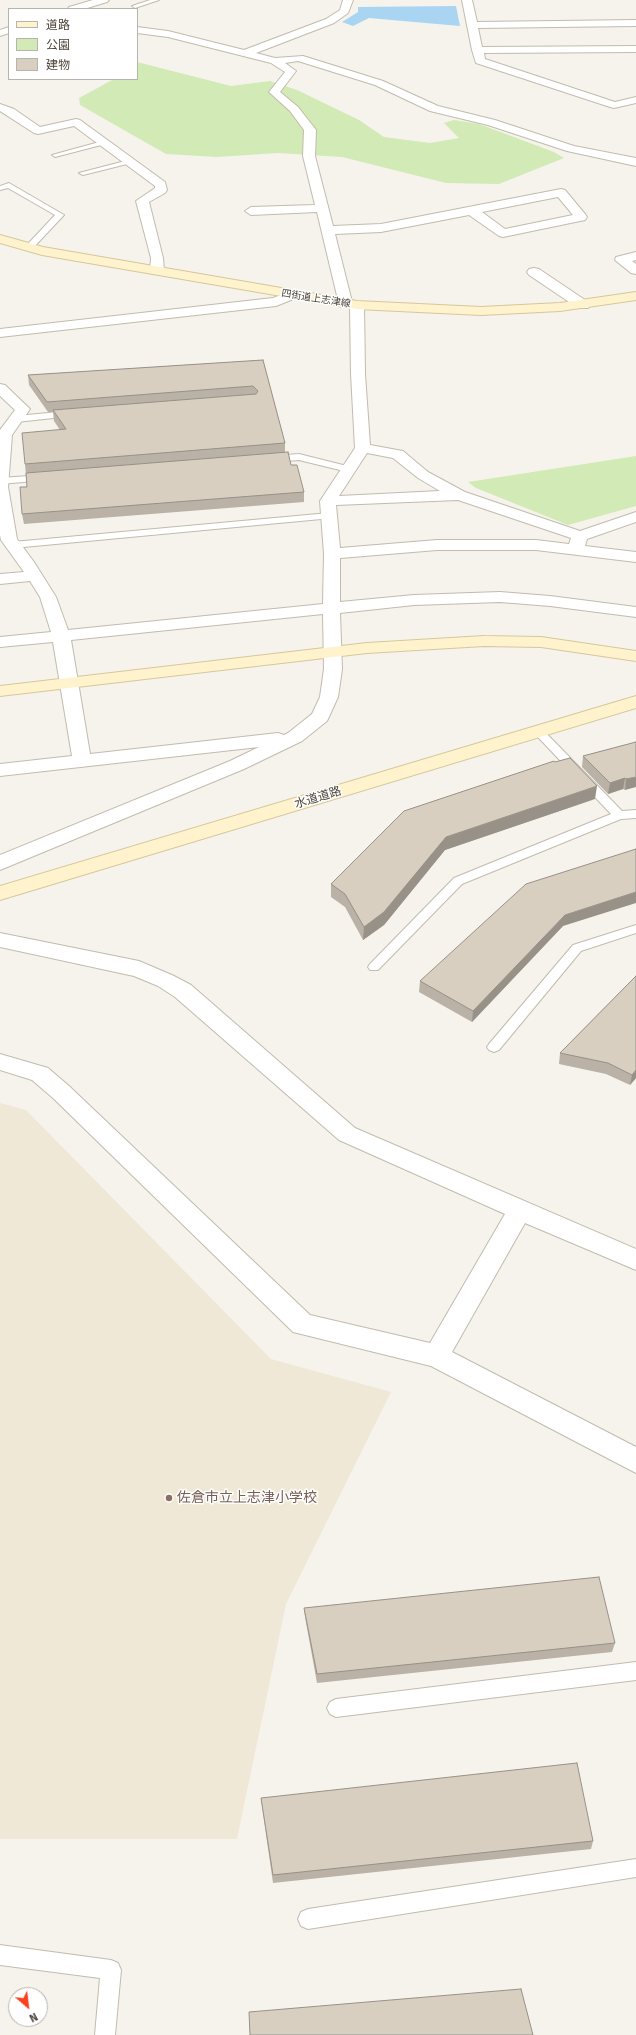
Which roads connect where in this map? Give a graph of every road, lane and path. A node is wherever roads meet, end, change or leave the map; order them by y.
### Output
1 (104, 0) edge
2 (156, 0) edge
3 (348, 0) edge
4 (467, 0) edge
5 (135, 6) dead end
6 (76, 8) edge
7 (636, 23) edge
8 (473, 25) junction
9 (138, 30) edge
10 (636, 49) edge
11 (477, 50) junction
12 (245, 53) junction
13 (275, 61) junction
14 (636, 100) edge
15 (0, 107) edge
16 (103, 143) junction
17 (55, 155) dead end
18 (129, 162) junction
19 (636, 162) edge
20 (83, 173) dead end
21 (0, 188) edge
22 (322, 208) junction
23 (251, 211) dead end
24 (472, 211) junction
25 (328, 230) junction
26 (0, 239) edge
27 (29, 247) junction
28 (636, 256) edge
29 (636, 270) edge
30 (157, 272) junction
31 (534, 272) dead end
32 (291, 295) junction
33 (636, 296) edge
34 (351, 305) junction
35 (583, 305) junction
36 (0, 332) edge
37 (0, 388) edge
38 (80, 414) edge
39 (16, 418) junction
40 (2, 435) edge
41 (363, 448) junction
42 (260, 460) edge
43 (348, 469) junction
44 (55, 477) edge
45 (0, 481) edge
46 (460, 495) junction
47 (328, 501) junction
48 (329, 516) junction
49 (636, 517) edge
50 (578, 543) junction
51 (13, 545) junction
52 (332, 554) junction
53 (636, 557) edge
54 (35, 576) junction
55 (0, 579) edge
56 (331, 608) junction
57 (636, 612) edge
58 (61, 635) junction
59 (0, 642) edge
60 (334, 653) junction
61 (636, 656) edge
62 (71, 683) junction
63 (0, 691) edge
64 (636, 702) edge
65 (539, 732) junction
66 (296, 737) junction
67 (82, 760) junction
68 (0, 770) edge
69 (636, 814) edge
70 (619, 815) junction
71 (0, 863) edge
72 (0, 893) edge
73 (636, 929) edge
74 (0, 940) edge
75 (374, 967) dead end
76 (494, 1047) dead end
77 (0, 1062) edge
78 (520, 1210) junction
79 (636, 1260) edge
80 (436, 1356) junction
81 (636, 1461) edge
82 (636, 1672) edge
83 (336, 1708) dead end
84 (636, 1868) edge
85 (308, 1919) dead end
86 (0, 1956) edge
87 (105, 2035) edge

1 - 6 street
2 - 5 lane
3 - 12 street
4 - 8 street
7 - 8 street
8 - 11 street
9 - 12 street
10 - 11 street
11 - 14 street
12 - 13 street
13 - 19 street
13 - 22 street
15 - 16 street
16 - 17 lane
16 - 18 street
18 - 20 lane
18 - 30 street
21 - 27 lane
22 - 23 street
22 - 25 street
24 - 24 street
24 - 25 street
25 - 34 street
26 - 27 street, 四街道上志津線
27 - 30 street, 四街道上志津線
28 - 29 street
30 - 32 street, 四街道上志津線
31 - 35 street
32 - 34 street, 四街道上志津線
32 - 36 street
33 - 35 street, 四街道上志津線
34 - 35 street, 四街道上志津線
34 - 41 street
37 - 39 street
38 - 39 lane
39 - 40 street
40 - 45 street
41 - 43 street
41 - 46 street
42 - 43 lane
43 - 47 street
44 - 45 lane
45 - 51 street
46 - 47 street
46 - 50 street
47 - 48 street
48 - 51 lane
48 - 52 street
49 - 50 street
50 - 52 street
50 - 53 street
51 - 54 street
52 - 56 street
54 - 55 street
54 - 58 street
56 - 57 street
56 - 58 street
56 - 60 street
58 - 59 street
58 - 62 street
60 - 61 street
60 - 62 street
60 - 66 street
62 - 63 street
62 - 67 street
64 - 65 street, 水道道路
65 - 70 lane
65 - 72 street, 水道道路
66 - 67 street
66 - 71 street
67 - 68 street
69 - 70 lane
70 - 75 lane
73 - 76 lane
74 - 78 street
77 - 80 street
78 - 79 street
78 - 80 street
80 - 81 street
82 - 83 lane
84 - 85 lane
86 - 87 lane

